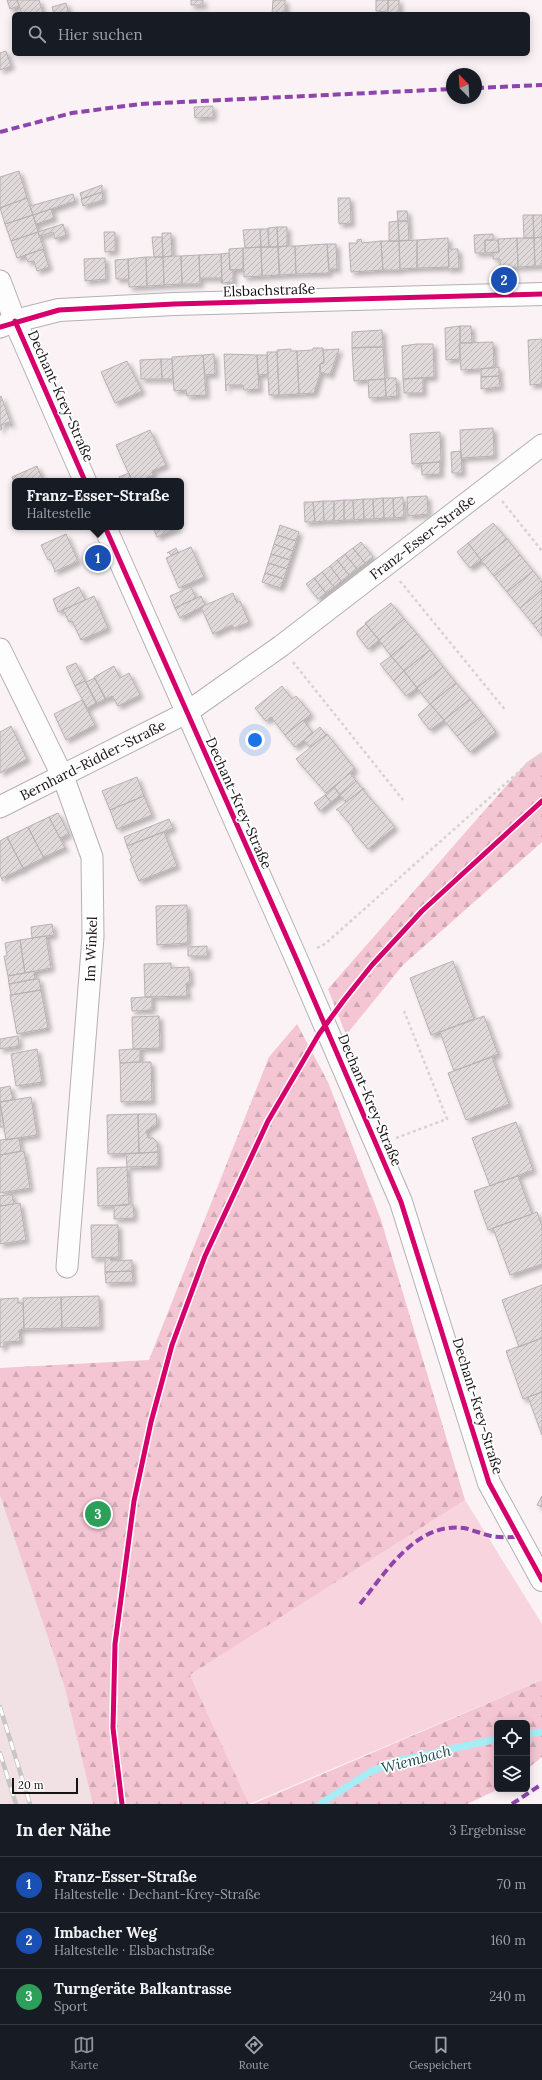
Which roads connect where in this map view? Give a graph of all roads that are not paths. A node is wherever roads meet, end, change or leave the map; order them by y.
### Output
1 (0, 281) edge
2 (542, 294) edge
3 (7, 324) edge
4 (542, 445) edge
5 (84, 478) edge
6 (106, 530) edge
7 (0, 649) edge
8 (186, 713) junction
9 (63, 776) junction
10 (0, 807) edge
11 (67, 1267) dead end
12 (542, 1580) edge

1 - 3 street, Dechant-Krey-Straße
2 - 3 street, Elsbachstraße
3 - 5 street, Dechant-Krey-Straße
4 - 8 street, Franz-Esser-Straße
6 - 8 street, Dechant-Krey-Straße
7 - 9 street, Im Winkel
8 - 9 street, Bernhard-Ridder-Straße
8 - 12 street, Dechant-Krey-Straße
9 - 10 street, Bernhard-Ridder-Straße
9 - 11 street, Im Winkel

